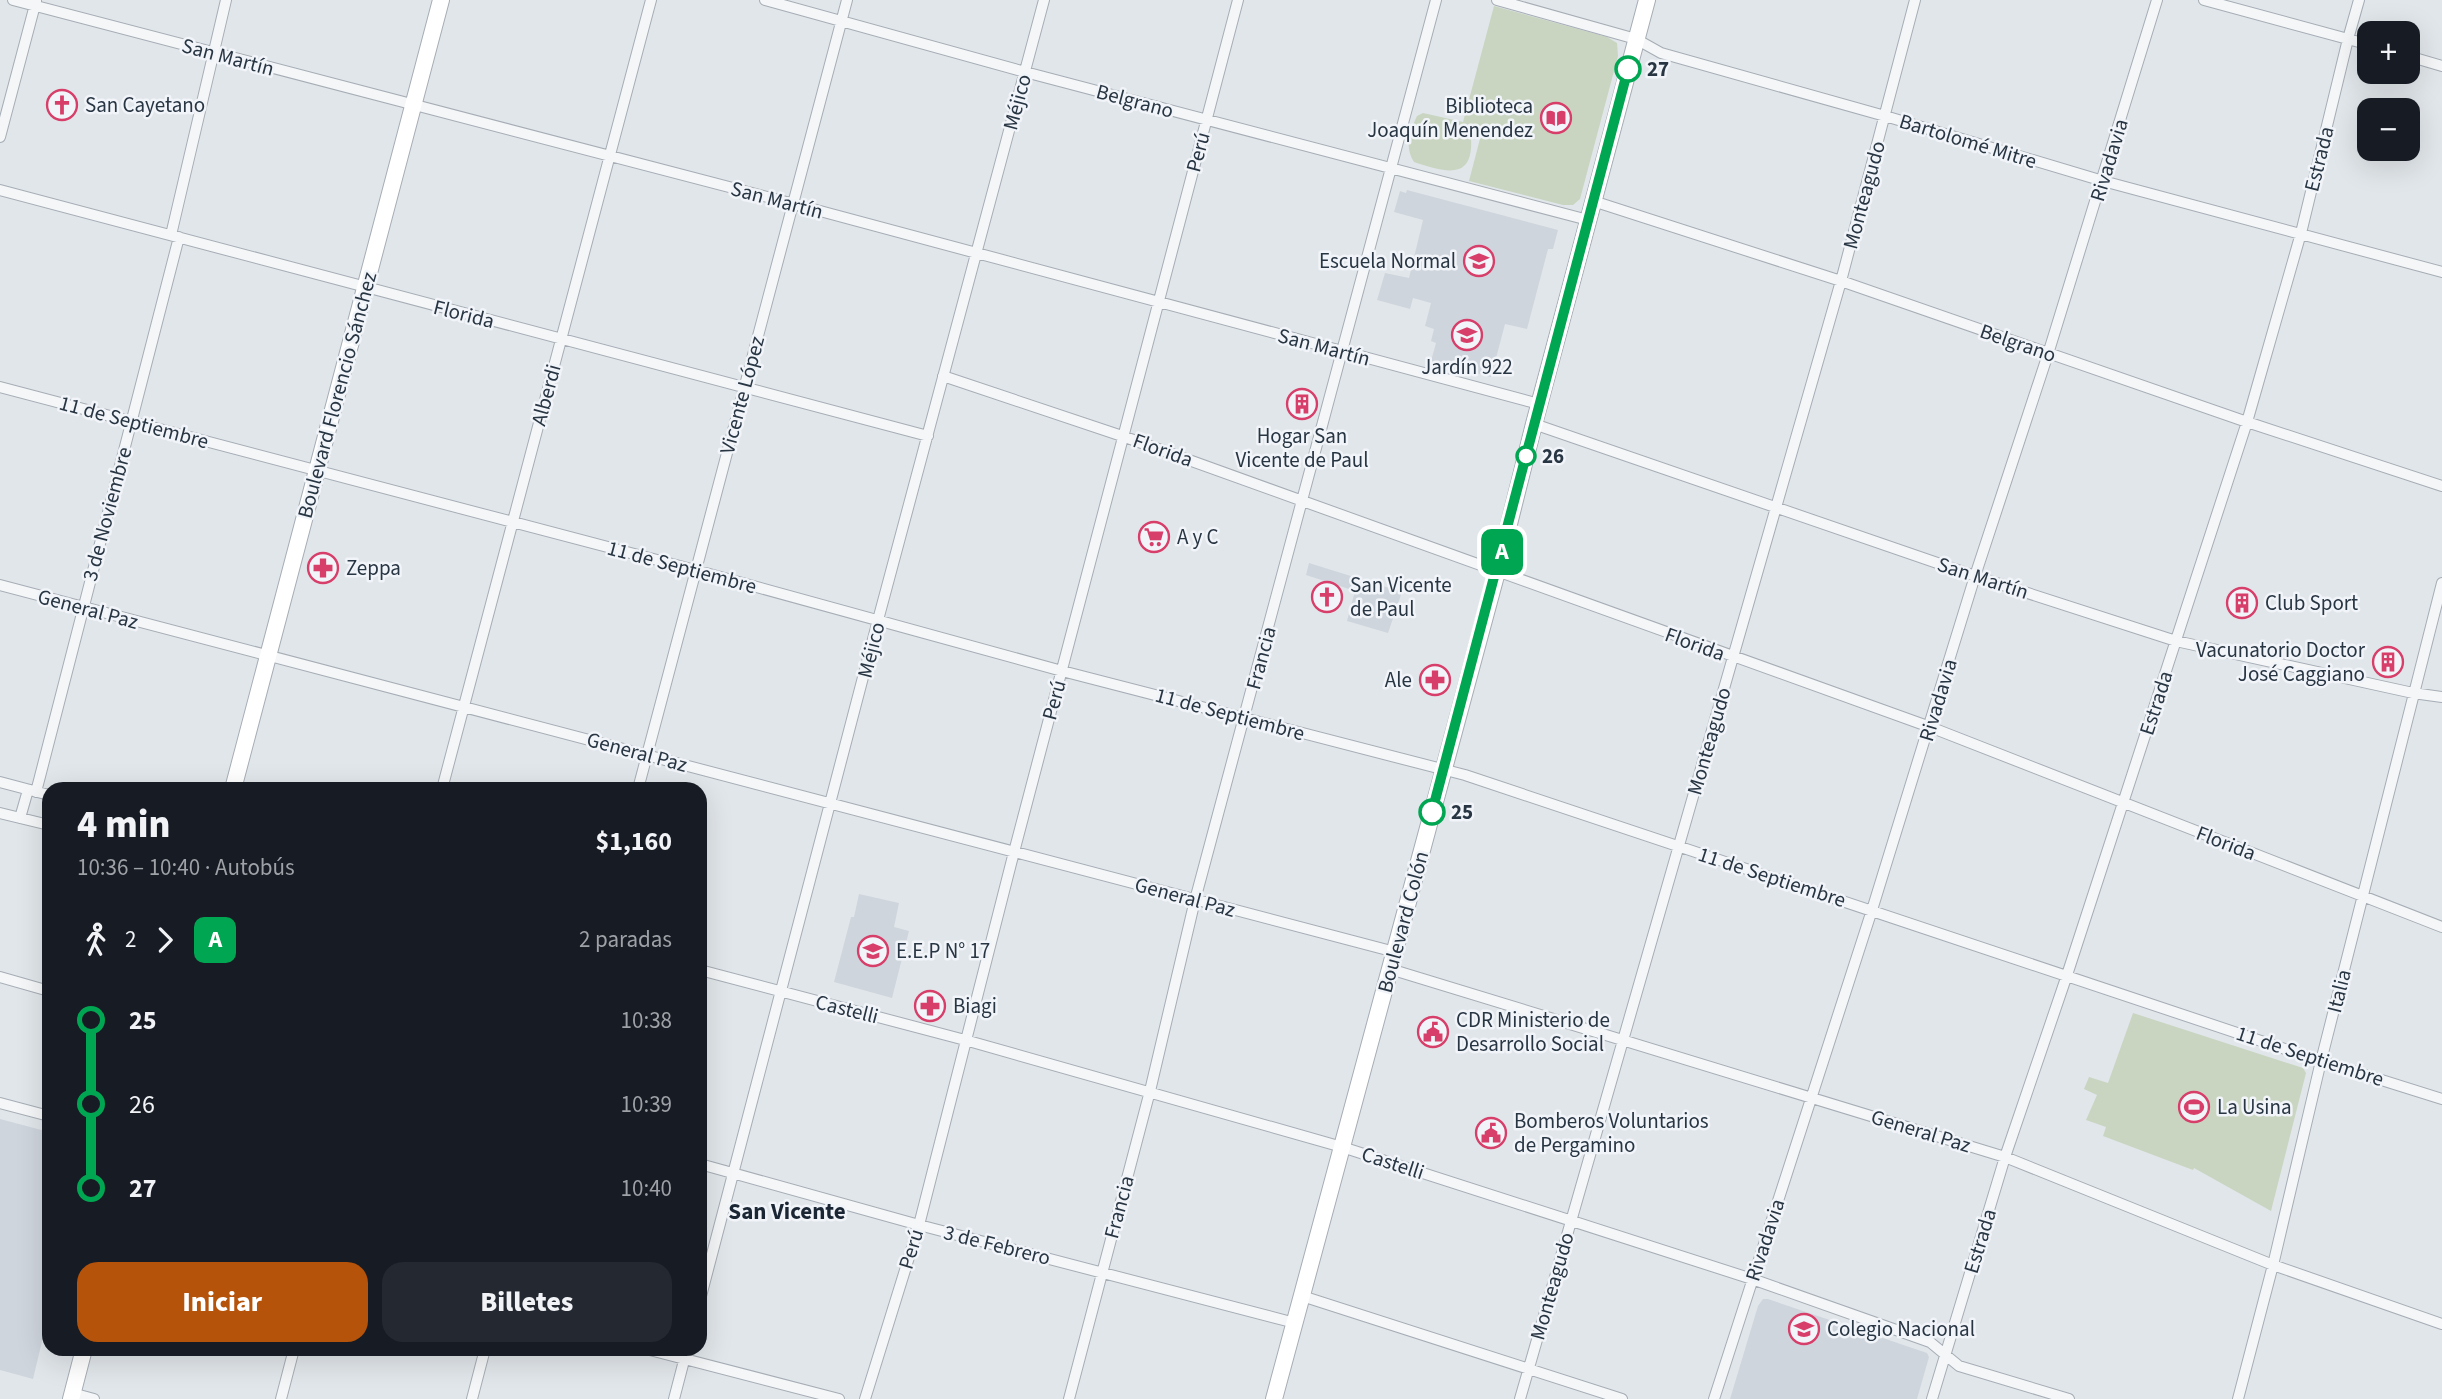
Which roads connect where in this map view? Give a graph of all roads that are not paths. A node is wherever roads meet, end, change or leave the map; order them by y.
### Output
1 (13, 0) edge
2 (226, 0) edge
3 (441, 0) edge
4 (651, 0) edge
5 (765, 0) edge
6 (847, 0) edge
7 (1044, 0) edge
8 (1238, 0) edge
9 (1436, 0) edge
10 (1497, 0) edge
11 (1647, 0) edge
12 (1915, 0) edge
13 (2157, 0) edge
14 (2204, 0) edge
15 (2359, 0) edge
16 (35, 3) edge
17 (842, 21) junction
18 (1636, 38) junction
19 (2348, 39) junction
20 (2357, 41) edge
21 (212, 53) junction
22 (2420, 60) edge
23 (2442, 66) edge
24 (1026, 72) junction
25 (413, 106) junction
26 (1885, 116) junction
27 (1207, 120) junction
28 (0, 137) edge
29 (609, 157) junction
30 (1391, 168) junction
31 (2102, 181) junction
32 (0, 190) edge
33 (1593, 201) junction
34 (794, 204) junction
35 (1588, 220) junction
36 (2301, 233) junction
37 (175, 236) junction
38 (977, 253) junction
39 (2442, 272) edge
40 (1841, 281) junction
41 (365, 288) junction
42 (1158, 302) junction
43 (561, 338) junction
44 (1343, 352) junction
45 (2048, 354) junction
46 (943, 376) junction
47 (0, 387) edge
48 (744, 387) junction
49 (1539, 404) junction
50 (131, 421) junction
51 (2247, 422) junction
52 (1534, 424) junction
53 (928, 436) junction
54 (1125, 436) junction
55 (317, 470) junction
56 (2442, 486) edge
57 (1303, 501) junction
58 (1776, 507) junction
59 (512, 522) junction
60 (695, 570) junction
61 (1497, 572) junction
62 (1975, 576) junction
63 (2442, 583) edge
64 (0, 585) edge
65 (82, 607) junction
66 (878, 620) junction
67 (2176, 641) junction
68 (268, 656) junction
69 (1733, 658) junction
70 (1062, 671) junction
71 (2413, 693) junction
72 (2442, 697) edge
73 (464, 707) junction
74 (1245, 717) junction
75 (1930, 727) junction
76 (647, 755) junction
77 (1443, 771) junction
78 (0, 782) edge
79 (235, 782) edge
80 (444, 782) edge
81 (640, 782) edge
82 (32, 791) junction
83 (42, 793) edge
84 (832, 804) junction
85 (2123, 804) junction
86 (0, 813) edge
87 (20, 818) junction
88 (42, 823) edge
89 (1679, 846) junction
90 (1014, 852) junction
91 (2363, 896) junction
92 (1195, 900) junction
93 (1872, 910) junction
94 (2442, 927) edge
95 (1395, 952) junction
96 (1390, 969) junction
97 (707, 972) edge
98 (2067, 975) junction
99 (0, 977) edge
100 (42, 988) edge
101 (783, 992) junction
102 (1623, 1039) junction
103 (965, 1040) junction
104 (2320, 1061) junction
105 (1150, 1091) junction
106 (1812, 1098) junction
107 (2442, 1099) edge
108 (0, 1103) edge
109 (42, 1114) edge
110 (1342, 1147) junction
111 (2005, 1157) junction
112 (707, 1166) edge
113 (735, 1174) junction
114 (1571, 1219) junction
115 (919, 1225) junction
116 (2273, 1265) junction
117 (1102, 1271) junction
118 (707, 1275) edge
119 (1752, 1279) junction
120 (1302, 1296) junction
121 (1295, 1323) junction
122 (2442, 1324) edge
123 (1945, 1354) junction
124 (82, 1356) edge
125 (292, 1356) edge
126 (483, 1356) edge
127 (685, 1356) edge
128 (692, 1356) edge
129 (1529, 1369) junction
130 (72, 1396) edge
131 (94, 1399) edge
132 (281, 1399) edge
133 (472, 1399) edge
134 (674, 1399) edge
135 (839, 1399) edge
136 (865, 1399) edge
137 (1069, 1399) edge
138 (1274, 1399) edge
139 (1520, 1399) edge
140 (1622, 1399) edge
141 (1714, 1399) edge
142 (1932, 1399) edge
143 (2069, 1399) edge
144 (2238, 1399) edge

1 - 16 street, San Martín
2 - 21 street, 3 de Noviembre
3 - 25 main road, Boulevard Florencio Sánchez
4 - 29 street, Alberdi
5 - 17 street, Belgrano
6 - 17 street, Vicente López
7 - 24 street, Méjico
8 - 27 street, Perú
9 - 30 street, Francia
10 - 18 street, Bartolomé Mitre
11 - 18 main road
12 - 26 street, Monteagudo
13 - 31 street, Rivadavia
14 - 19 street
15 - 19 street, Estrada
16 - 21 street, San Martín
16 - 28 street
17 - 24 street, Belgrano
17 - 34 street, Vicente López
18 - 26 street, Bartolomé Mitre
18 - 33 main road
19 - 20 street
19 - 36 street, Estrada
21 - 25 street, San Martín
21 - 37 street, 3 de Noviembre
22 - 23 street
24 - 27 street, Belgrano
24 - 38 street, Méjico
25 - 29 street, San Martín
25 - 41 main road, Boulevard Florencio Sánchez
26 - 31 street, Bartolomé Mitre
26 - 40 street, Monteagudo
27 - 30 street, Belgrano
27 - 42 street, Perú
29 - 34 street, San Martín
29 - 43 street, Alberdi
30 - 35 street, Belgrano
30 - 44 street, Francia
31 - 36 street, Bartolomé Mitre
31 - 45 street, Rivadavia
32 - 37 street, Florida
33 - 35 main road
33 - 40 street, Belgrano
34 - 38 street, San Martín
34 - 48 street, Vicente López
35 - 49 main road, Boulevard Colón
36 - 39 street, Bartolomé Mitre
36 - 51 street, Estrada
37 - 41 street, Florida
37 - 50 street, 3 de Noviembre
38 - 42 street, San Martín
38 - 46 street, Méjico
40 - 45 street, Belgrano
40 - 58 street, Monteagudo
41 - 43 street, Florida
41 - 55 main road, Boulevard Florencio Sánchez
42 - 44 street, San Martín
42 - 54 street, Perú
43 - 48 street, Florida
43 - 59 street, Alberdi
44 - 49 street, San Martín
44 - 57 street, Francia
45 - 51 street, Belgrano
45 - 62 street, Rivadavia
46 - 53 street, Méjico
46 - 54 street, Florida
47 - 50 street, 11 de Septiembre
48 - 53 street, Florida
48 - 60 street, Vicente López
49 - 52 main road, Boulevard Colón
50 - 55 street, 11 de Septiembre
50 - 65 street, 3 de Noviembre
51 - 56 street, Belgrano
51 - 67 street, Estrada
52 - 58 street, San Martín
52 - 61 main road, Boulevard Colón
53 - 66 street, Méjico
54 - 57 street, Florida
54 - 70 street, Perú
55 - 59 street, 11 de Septiembre
55 - 68 main road, Boulevard Florencio Sánchez
57 - 61 street, Florida
57 - 74 street, Francia
58 - 62 street, San Martín
58 - 69 street, Monteagudo
59 - 60 street, 11 de Septiembre
59 - 73 street, Alberdi
60 - 66 street, 11 de Septiembre
60 - 76 street, Vicente López
61 - 69 street, Florida
61 - 77 main road, Boulevard Colón
62 - 67 street, San Martín
62 - 75 street, Rivadavia
63 - 71 street, Italia
64 - 65 street, General Paz
65 - 68 street, General Paz
65 - 82 street, 3 de Noviembre
66 - 70 street, 11 de Septiembre
66 - 84 street, Méjico
67 - 71 street, San Martín
67 - 85 street, Estrada
68 - 73 street, General Paz
68 - 79 main road, Boulevard Florencio Sánchez
69 - 75 street, Florida
69 - 89 street, Monteagudo
70 - 74 street, 11 de Septiembre
70 - 90 street, Perú
71 - 72 street, San Martín
71 - 91 street, Italia
73 - 76 street, General Paz
73 - 80 street, Alberdi
74 - 77 street, 11 de Septiembre
74 - 92 street, Francia
75 - 85 street, Florida
75 - 93 street, Rivadavia
76 - 81 street, Vicente López
76 - 84 street, General Paz
77 - 89 street, 11 de Septiembre
77 - 95 main road, Boulevard Colón
78 - 82 street
82 - 83 street
82 - 87 street, 3 de Noviembre
84 - 90 street, General Paz
84 - 101 street, Méjico
85 - 91 street, Florida
85 - 98 street, Estrada
86 - 87 street
87 - 88 street
89 - 93 street, 11 de Septiembre
89 - 102 street, Monteagudo
90 - 92 street, General Paz
90 - 103 street, Perú
91 - 94 street, Florida
91 - 104 street, Italia
92 - 95 street, General Paz
92 - 105 street, Francia
93 - 98 street, 11 de Septiembre
93 - 106 street, Rivadavia
95 - 96 main road, Boulevard Colón
96 - 102 street, General Paz
96 - 110 main road, Boulevard Colón
97 - 101 street, Castelli
98 - 104 street, 11 de Septiembre
98 - 111 street, Estrada
99 - 100 street
101 - 103 street, Castelli
101 - 113 street, Méjico
102 - 106 street, General Paz
102 - 114 street, Monteagudo
103 - 105 street, Castelli
103 - 115 street, Perú
104 - 107 street, 11 de Septiembre
104 - 116 street, Italia
105 - 110 street, Castelli
105 - 117 street, Francia
106 - 111 street, General Paz
106 - 119 street, Rivadavia
108 - 109 street
110 - 114 street, Castelli
110 - 120 main road, Boulevard Colón
111 - 116 street, General Paz
111 - 123 street, Estrada
112 - 113 street, 3 de Febrero
113 - 115 street, 3 de Febrero
113 - 118 street, Méjico
114 - 119 street, Castelli
114 - 129 street, Monteagudo
115 - 117 street, 3 de Febrero
115 - 136 street, Perú
116 - 122 street, General Paz
116 - 144 street, Italia
117 - 121 street, 3 de Febrero
117 - 137 street, Francia
119 - 123 street, Castelli
119 - 141 street, Rivadavia
120 - 121 main road, Boulevard Colón
120 - 129 street
121 - 138 main road, Boulevard Colón
123 - 142 street, Estrada
123 - 143 street, Castelli
124 - 130 main road
125 - 132 street
126 - 133 street
127 - 134 street
128 - 135 street
129 - 139 street, Monteagudo
129 - 140 street
130 - 131 street

